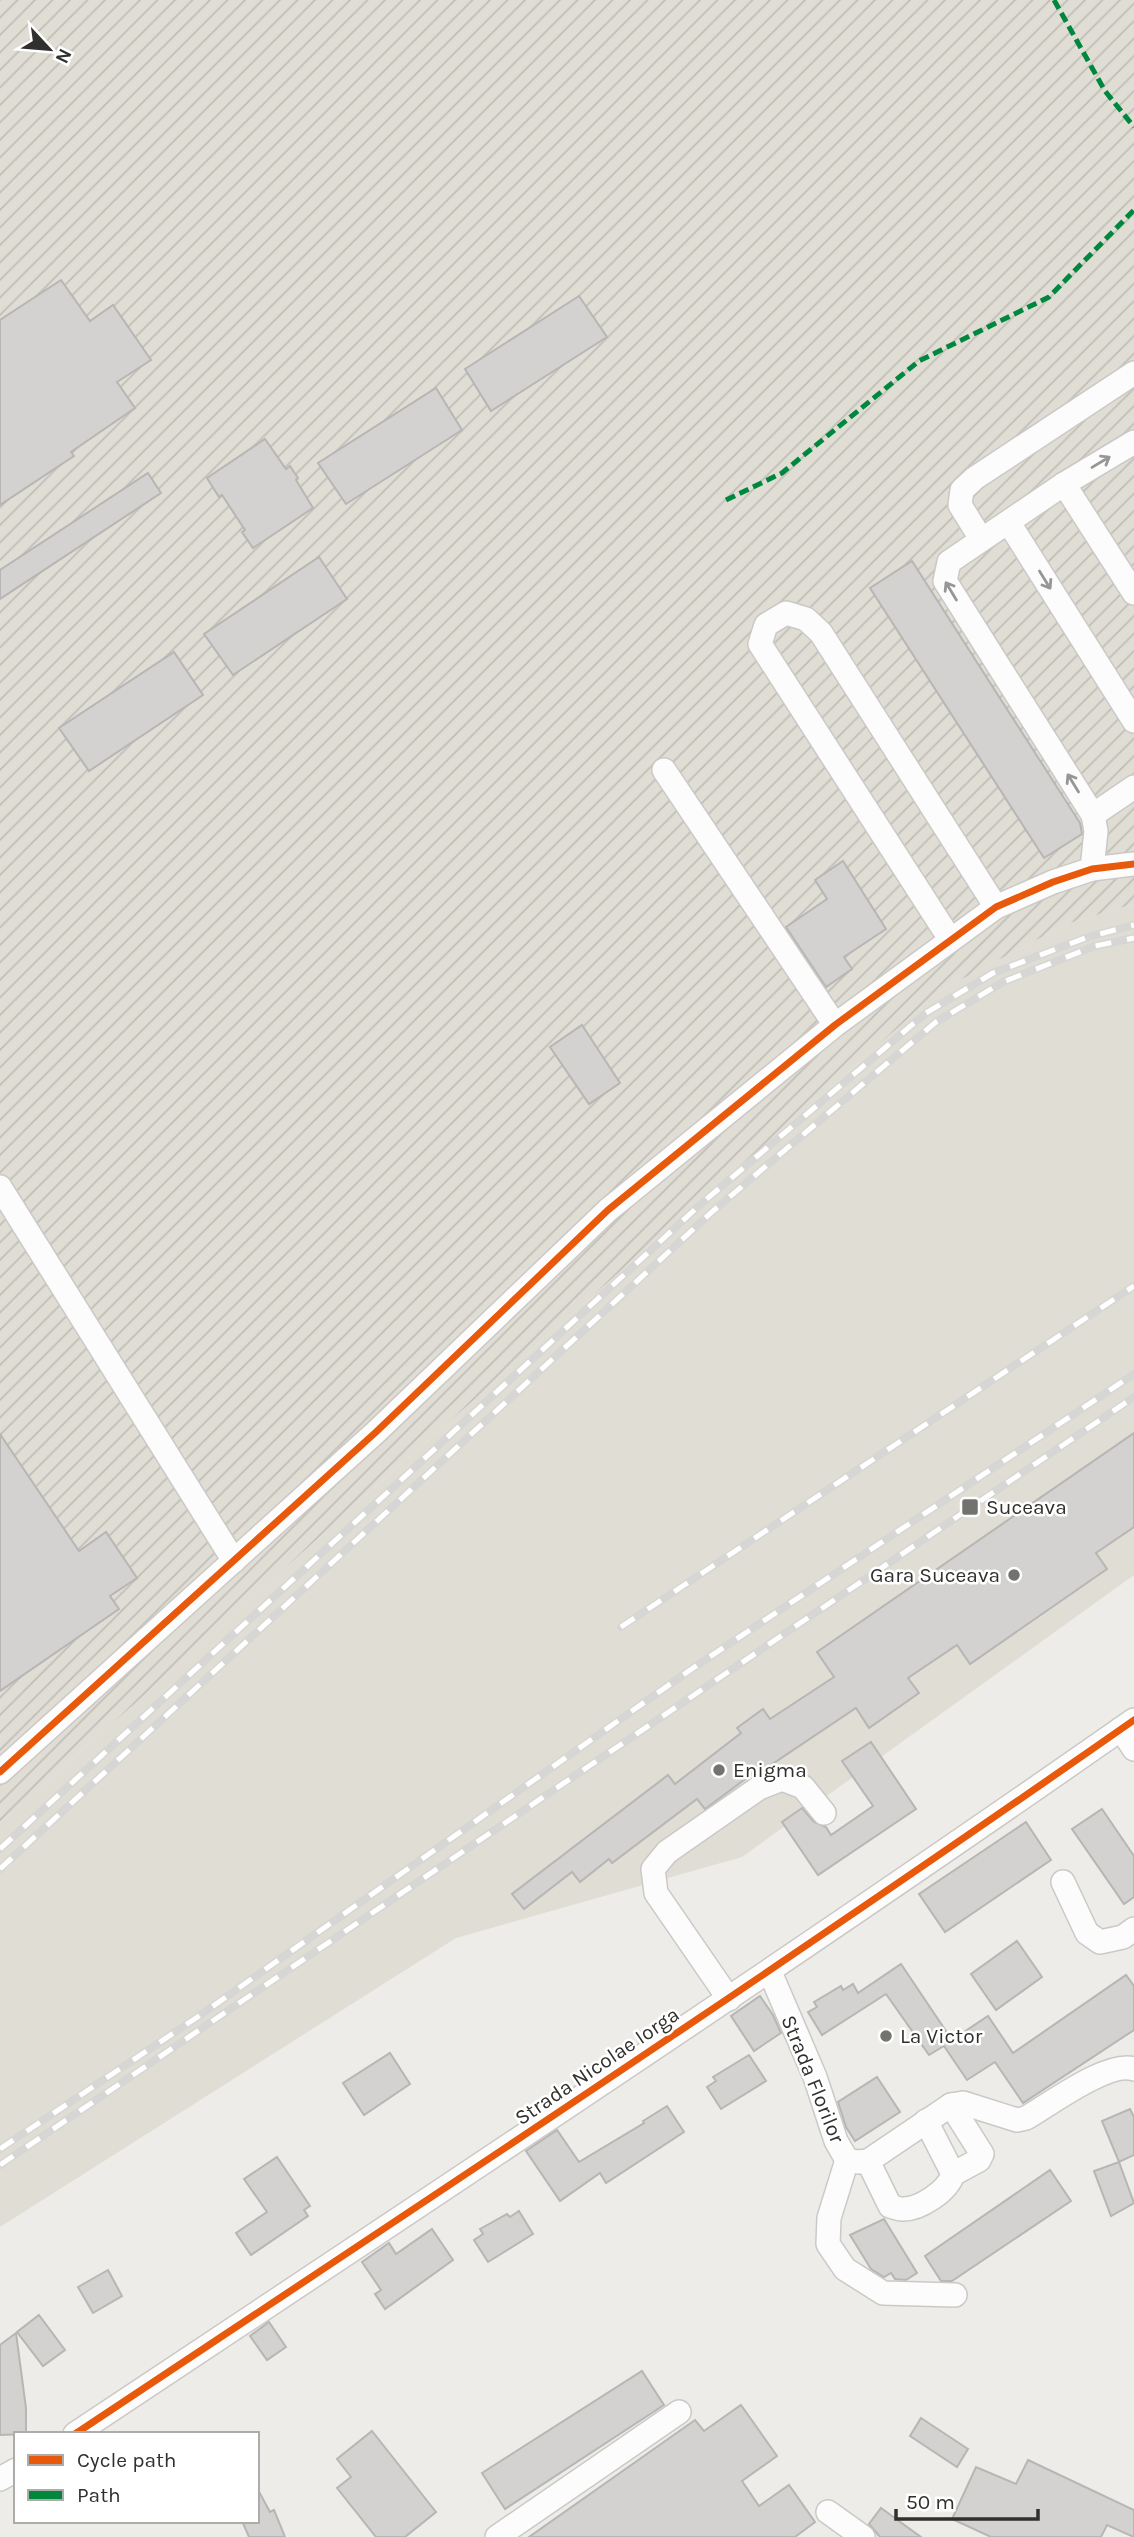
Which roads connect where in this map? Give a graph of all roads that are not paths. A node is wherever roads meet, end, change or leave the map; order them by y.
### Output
1 (1134, 373) edge
2 (1134, 443) edge
3 (1064, 484) junction
4 (1009, 523) junction
5 (981, 539) junction
6 (1134, 593) edge
7 (1134, 721) edge
8 (664, 770) dead end
9 (1134, 787) edge
10 (1093, 815) junction
11 (1134, 864) edge
12 (1092, 869) junction
13 (996, 907) junction
14 (950, 939) junction
15 (835, 1025) junction
16 (0, 1187) edge
17 (234, 1561) junction
18 (1128, 1725) edge
19 (1134, 1749) edge
20 (0, 1772) edge
21 (824, 1812) dead end
22 (1063, 1882) dead end
23 (1134, 1929) edge
24 (770, 1972) junction
25 (729, 1999) junction
26 (1134, 2069) edge
27 (951, 2105) junction
28 (926, 2121) junction
29 (858, 2161) junction
30 (953, 2174) junction
31 (955, 2295) dead end
32 (679, 2412) dead end
33 (78, 2432) edge
34 (828, 2512) dead end
35 (857, 2535) edge
36 (497, 2537) edge

1 - 5 street
3 -> 2 street
3 - 4 street
3 - 6 street
4 - 5 street
4 -> 7 street
10 -> 5 street
8 - 15 street
9 - 10 street
10 - 12 street
11 - 12 street
12 - 13 street
13 - 14 street
13 - 14 street
14 - 15 street
15 - 17 street
16 - 17 street
17 - 20 street
18 - 19 street
18 - 24 street, Strada Nicolae Iorga
21 - 25 street
22 - 23 street
24 - 25 street, Strada Nicolae Iorga
24 - 29 street, Strada Florilor
25 - 33 street, Strada Nicolae Iorga
26 - 27 street
27 - 28 street, Strada Florilor
27 - 30 street
28 - 29 street, Strada Florilor
28 - 30 street
29 - 30 street
29 - 31 street
32 - 36 street
34 - 35 street

